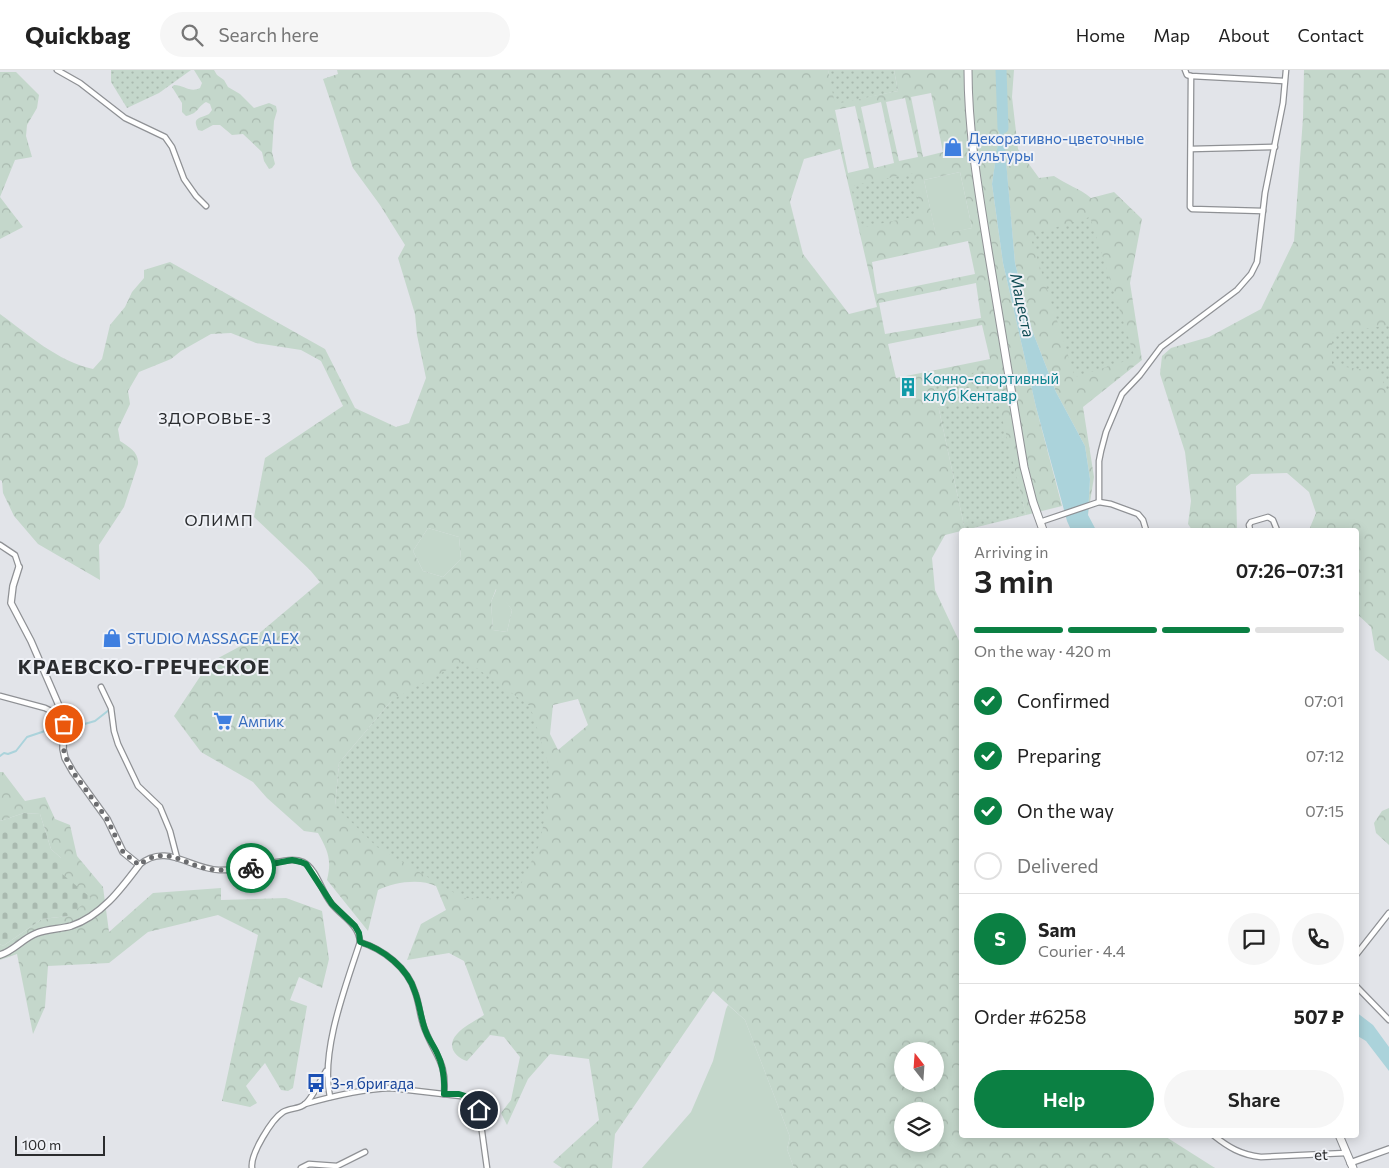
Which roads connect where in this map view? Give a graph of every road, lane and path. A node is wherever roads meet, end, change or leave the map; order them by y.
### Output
1 (57, 70) edge
2 (968, 70) edge
3 (1185, 70) edge
4 (1286, 70) edge
5 (1191, 76) junction
6 (1284, 81) junction
7 (1275, 147) junction
8 (1191, 149) junction
9 (206, 206) dead end
10 (1263, 211) junction
11 (1099, 502) junction
12 (1040, 522) junction
13 (1042, 528) edge
14 (1145, 528) edge
15 (1250, 528) edge
16 (1276, 528) edge
17 (0, 545) edge
18 (20, 567) joint
19 (101, 688) dead end
20 (0, 696) edge
21 (63, 717) junction
22 (177, 858) junction
23 (139, 865) junction
24 (1389, 913) edge
25 (360, 942) junction
26 (1359, 951) edge
27 (0, 955) edge
28 (1359, 989) edge
29 (1389, 1020) edge
30 (327, 1070) junction
31 (444, 1094) junction
32 (330, 1098) junction
33 (306, 1104) junction
34 (1217, 1138) edge
35 (1340, 1138) edge
36 (1389, 1149) edge
37 (365, 1152) dead end
38 (1346, 1153) junction
39 (1351, 1165) edge
40 (252, 1168) edge
41 (300, 1168) edge
42 (487, 1168) edge

1 - 9 street
2 - 12 main road
3 - 5 street
4 - 6 street
5 - 6 street
5 - 8 street
6 - 7 street
7 - 8 street
7 - 10 street
8 - 10 street
10 - 11 street
11 - 12 street
11 - 14 street
12 - 13 main road
15 - 16 street
17 - 18 street
18 - 21 street
19 - 22 street
20 - 21 street
21 - 23 street
22 - 23 street
22 - 25 street
23 - 27 street
24 - 26 street
25 - 30 street
25 - 31 street
28 - 29 street
30 - 32 street
30 - 33 street
31 - 32 street
31 - 42 street
32 - 33 street
33 - 40 street
34 - 38 street, et
35 - 38 main road
36 - 39 street
37 - 41 street
38 - 39 main road

